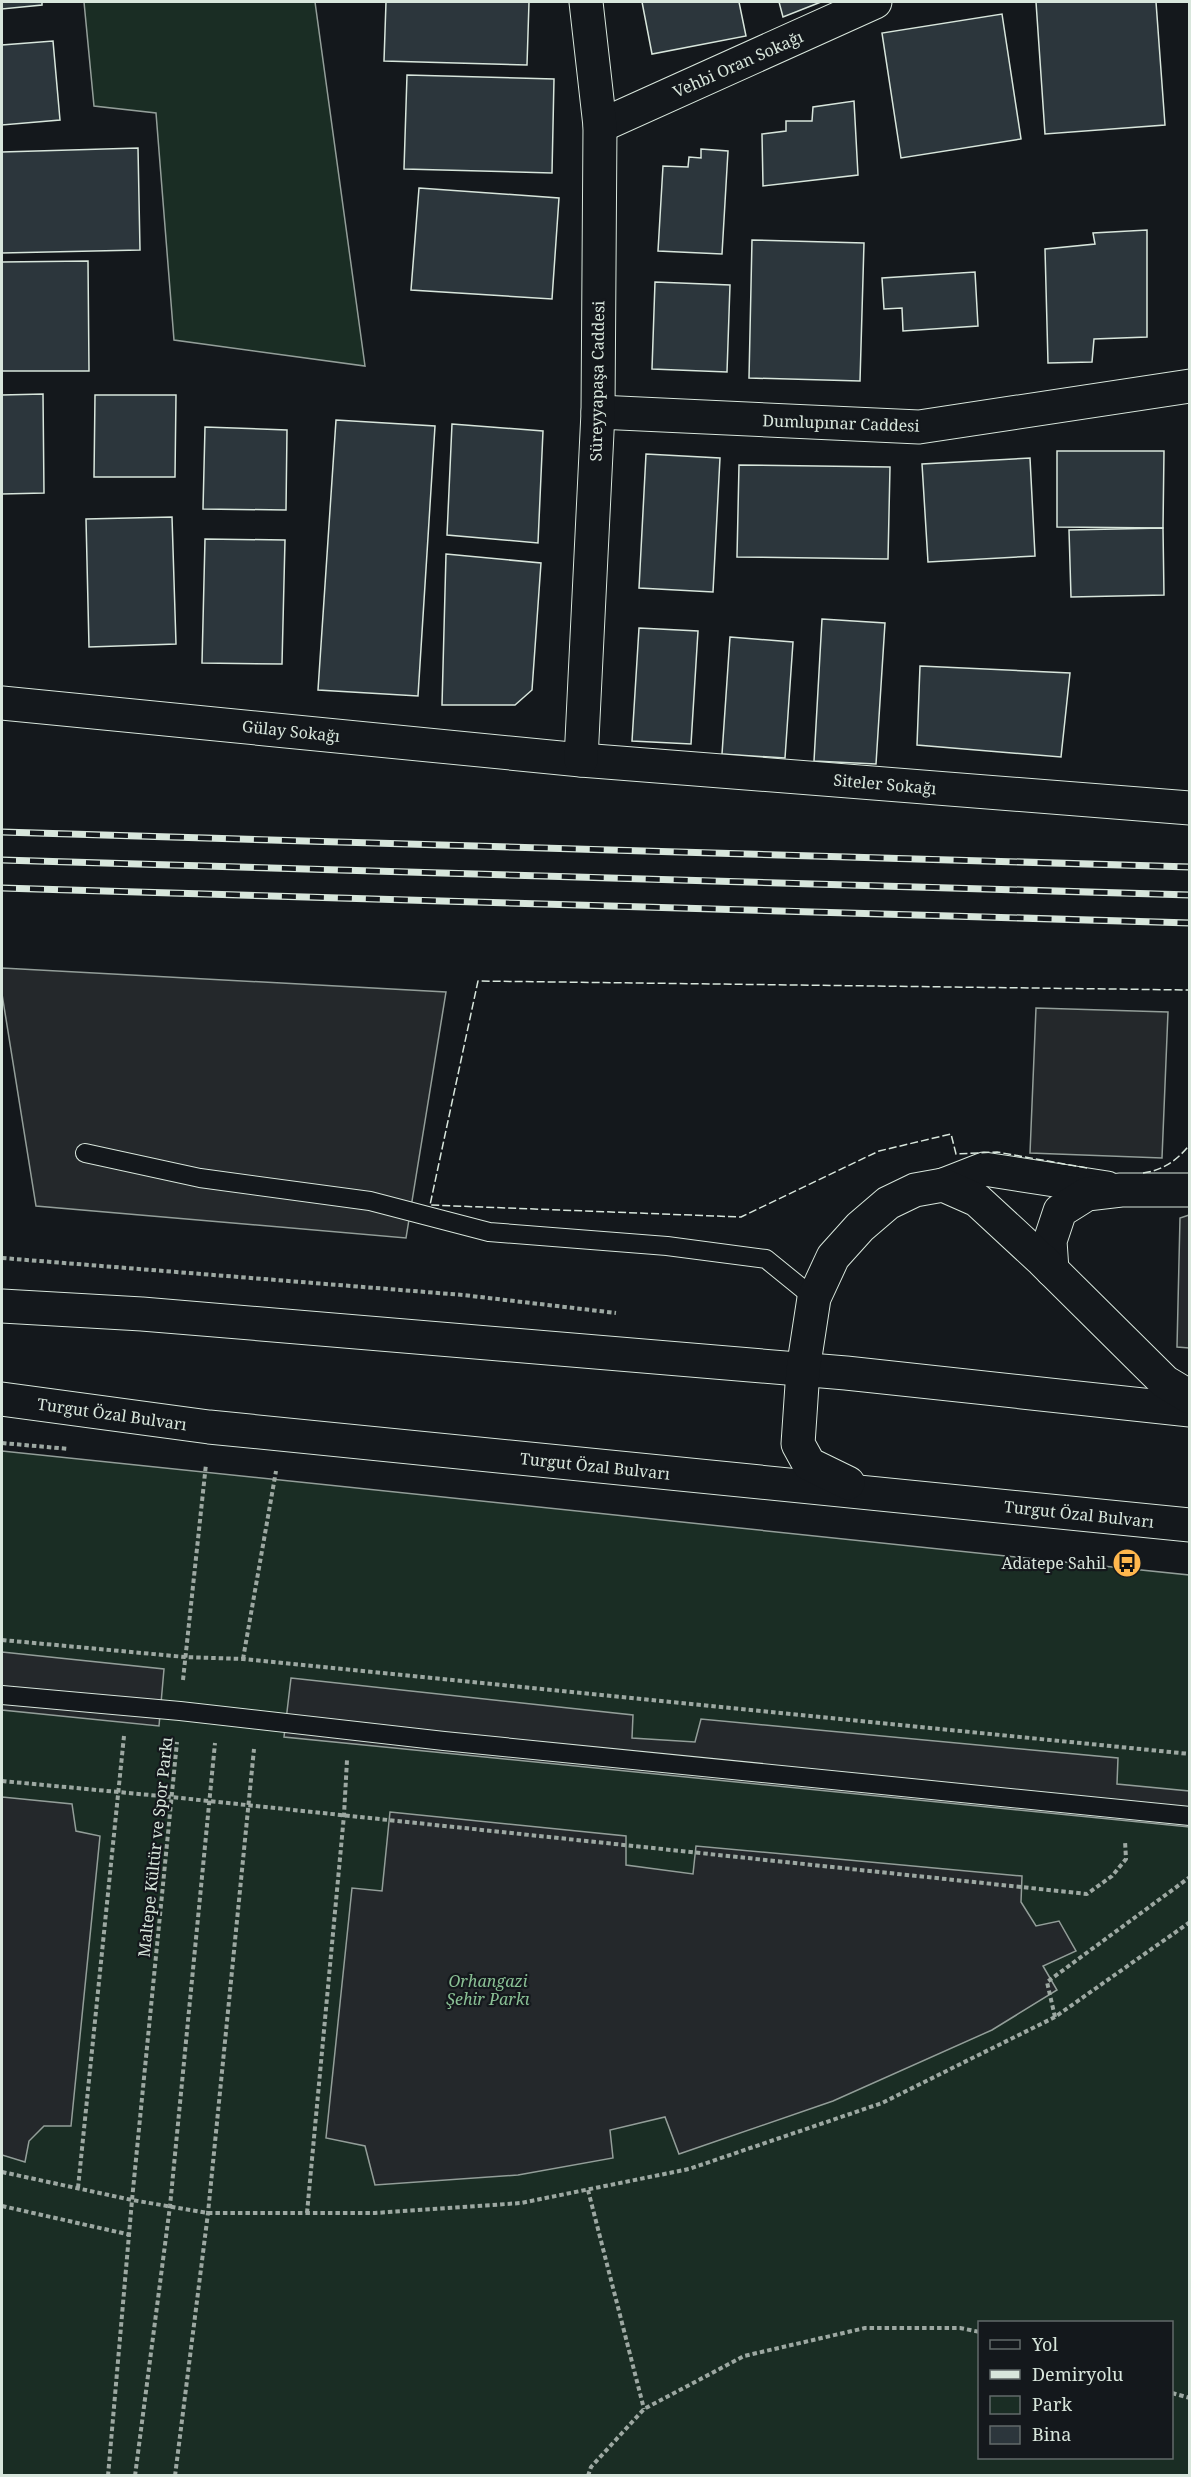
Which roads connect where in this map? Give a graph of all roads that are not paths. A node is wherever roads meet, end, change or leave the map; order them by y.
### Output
1 (586, 2) edge
2 (875, 2) edge
3 (600, 126) junction
4 (1190, 386) edge
5 (598, 412) junction
6 (2, 703) edge
7 (581, 760) junction
8 (1190, 808) edge
9 (85, 1153) dead end
10 (943, 1185) junction
11 (1186, 1189) edge
12 (1120, 1190) junction
13 (1052, 1270) junction
14 (814, 1298) junction
15 (2, 1306) edge
16 (803, 1370) junction
17 (1190, 1397) edge
18 (2, 1399) edge
19 (1190, 1410) edge
20 (881, 1494) junction
21 (1190, 1525) edge
22 (2, 1695) edge
23 (1190, 1816) edge

1 - 3 main road, Süreyyapaşa Caddesi
2 - 3 main road, Vehbi Oran Sokağı
3 - 5 main road, Süreyyapaşa Caddesi
4 - 5 main road, Dumlupınar Caddesi
5 - 7 main road, Süreyyapaşa Caddesi
6 - 7 main road, Gülay Sokağı
7 - 8 main road, Siteler Sokağı
9 - 14 lane
10 - 12 main road
10 - 13 main road
10 - 14 main road
11 - 12 main road
12 - 13 main road
13 - 17 main road
14 - 16 main road
15 - 16 main road
16 - 19 main road
16 - 20 main road
18 - 20 main road, Turgut Özal Bulvarı
20 - 21 main road, Turgut Özal Bulvarı
22 - 23 lane

